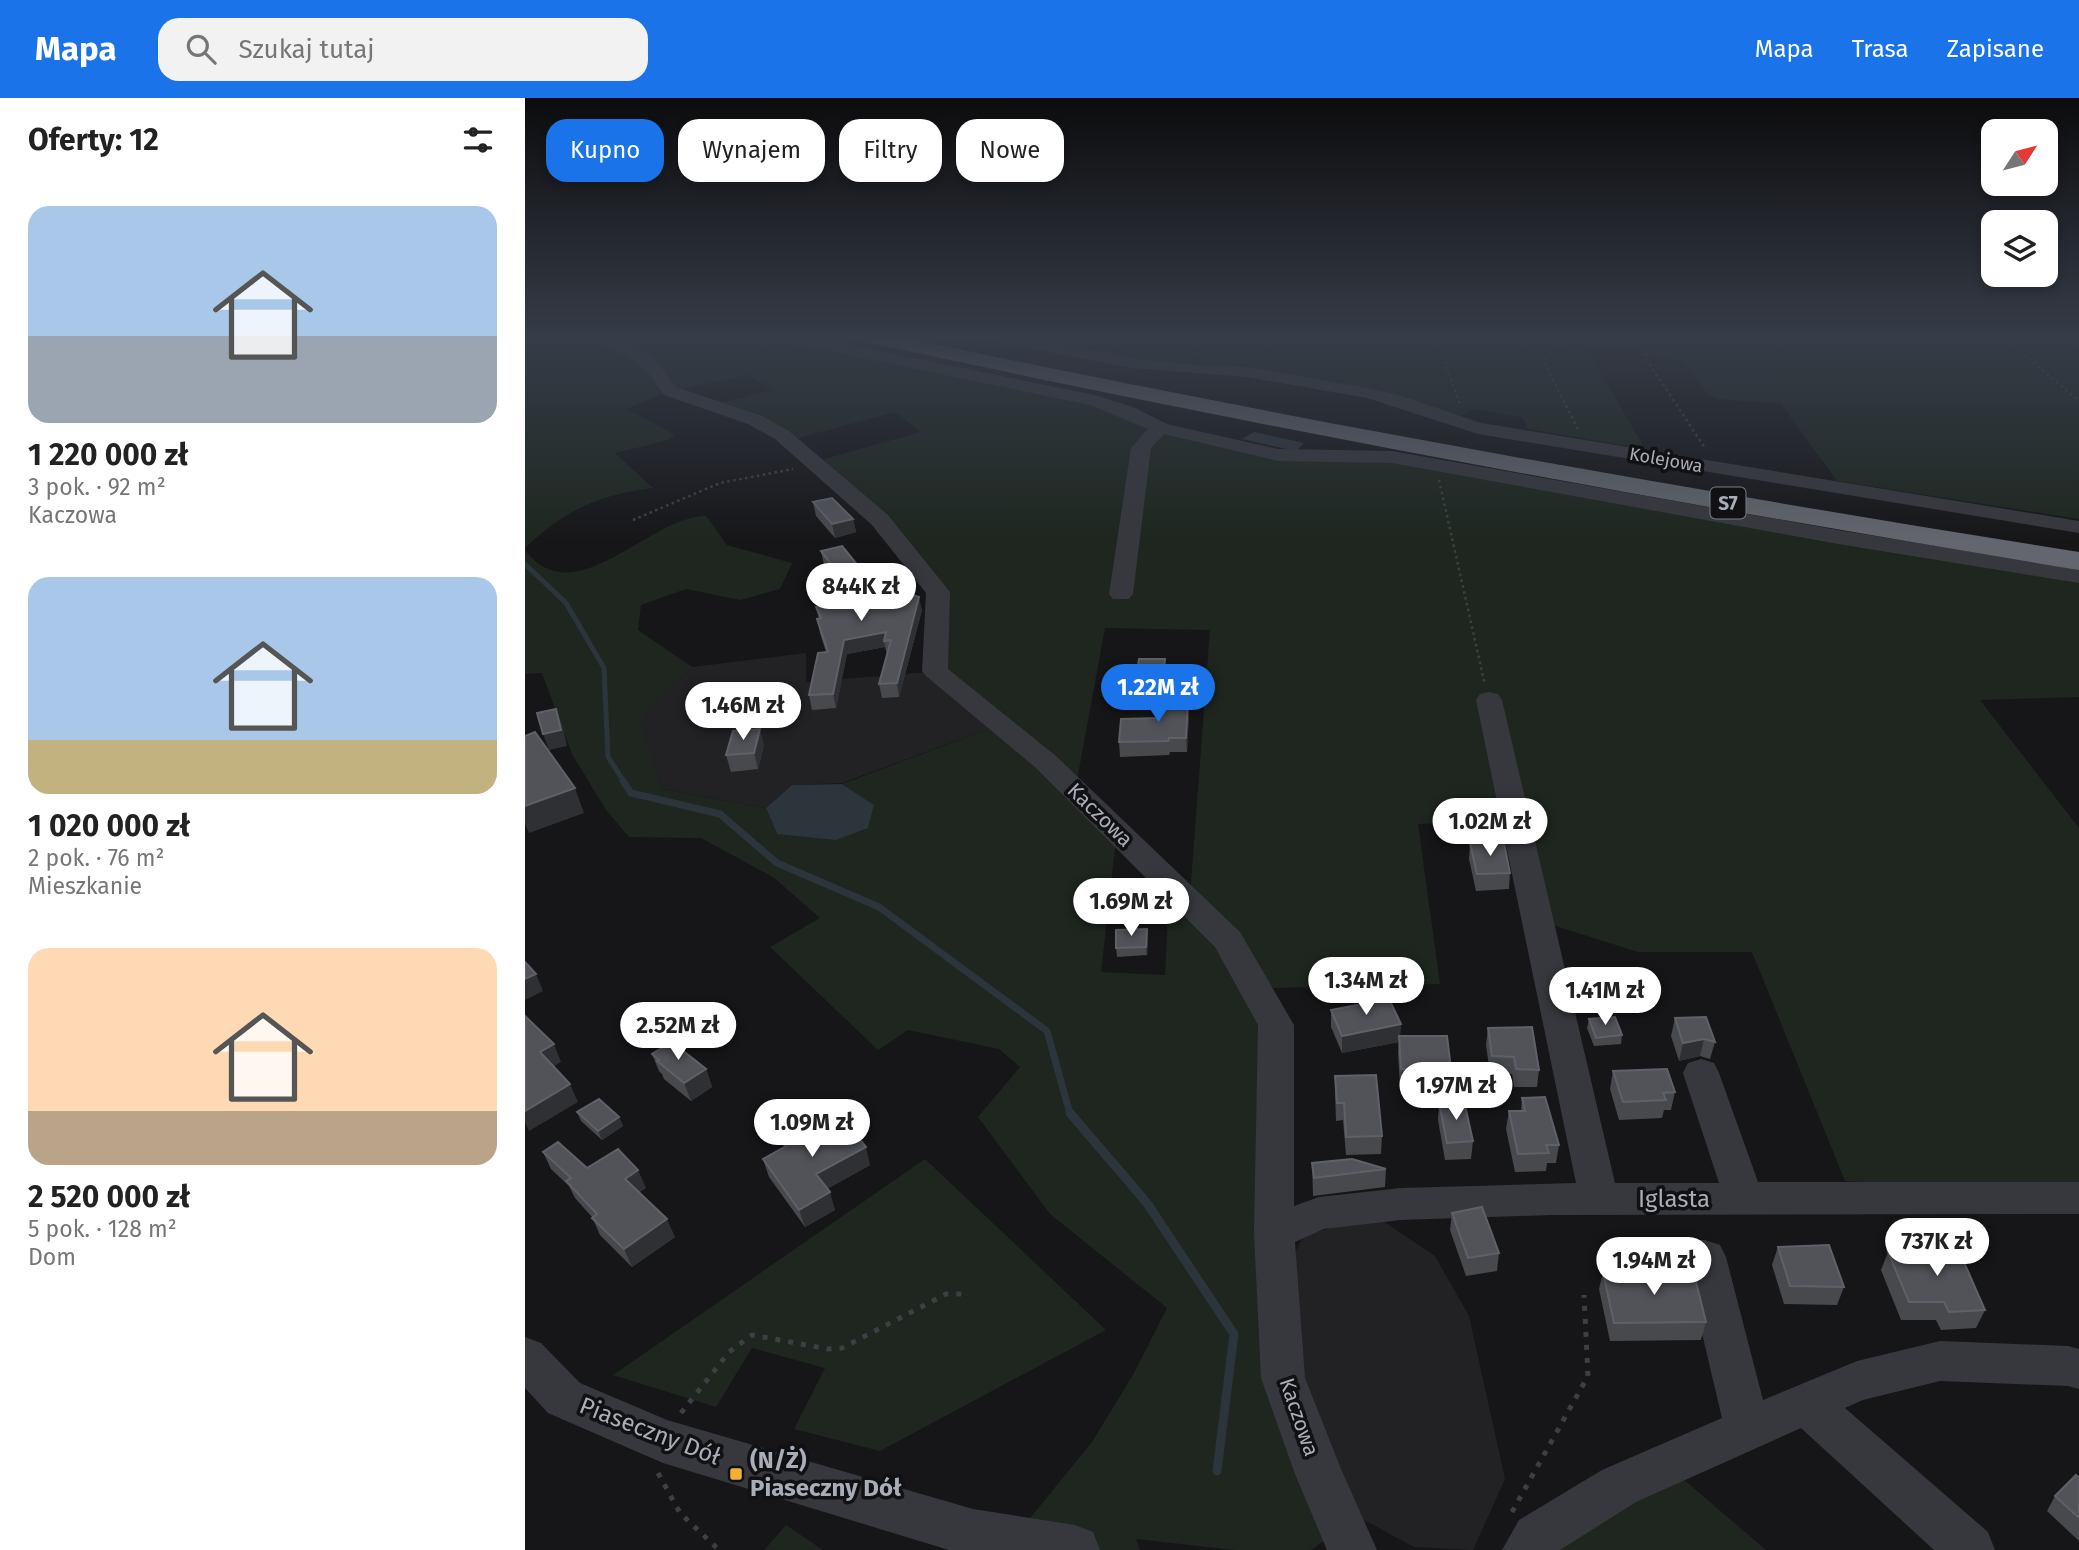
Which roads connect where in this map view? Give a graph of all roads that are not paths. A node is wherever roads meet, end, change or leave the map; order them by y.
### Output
1 (718, 407) edge
2 (1114, 407) edge
3 (1216, 407) edge
4 (1295, 407) edge
5 (1411, 407) edge
6 (1418, 409) junction
7 (1393, 426) junction
8 (1161, 428) junction
9 (2079, 527) edge
10 (2079, 542) edge
11 (2079, 561) edge
12 (2079, 576) edge
13 (1121, 594) dead end
14 (1489, 700) road end
15 (1701, 1073) dead end
16 (2079, 1198) edge
17 (1599, 1199) junction
18 (1744, 1199) junction
19 (1274, 1233) junction
20 (1679, 1257) dead end
21 (525, 1357) edge
22 (2079, 1369) edge
23 (1808, 1404) junction
24 (1748, 1431) junction
25 (1519, 1533) edge
26 (1075, 1550) edge
27 (1352, 1550) edge
28 (1970, 1550) edge

1 - 19 street, Kaczowa
2 - 8 street
3 - 11 highway, S7
4 - 7 highway, S7
5 - 6 street, Kolejowa
6 - 7 street
6 - 9 street, Kolejowa
7 - 10 highway, S7
8 - 12 street
8 - 13 street
14 - 17 street
15 - 18 street
16 - 18 street, Iglasta
17 - 18 street, Iglasta
17 - 19 street, Iglasta
19 - 27 street, Kaczowa
20 - 24 street
21 - 26 street, Piaseczny Dół
22 - 23 street
23 - 24 street
23 - 28 street
24 - 25 street

